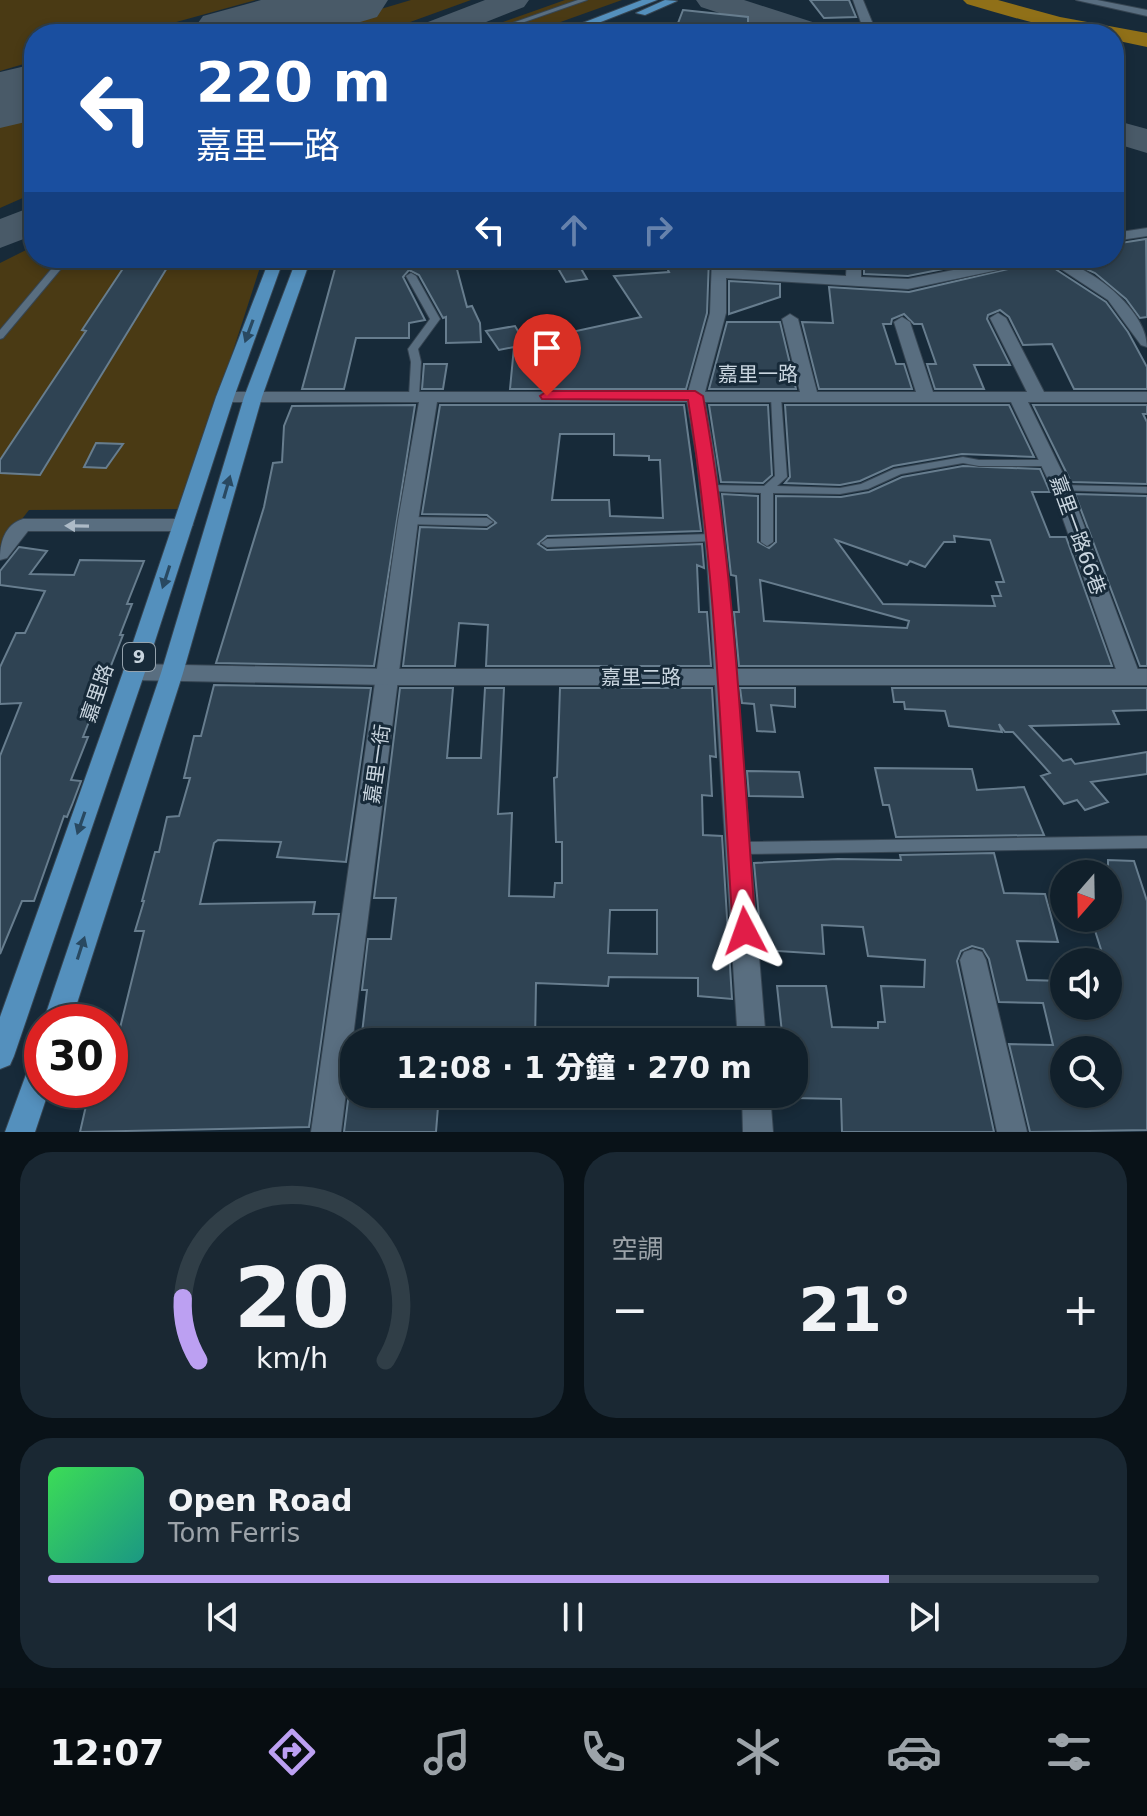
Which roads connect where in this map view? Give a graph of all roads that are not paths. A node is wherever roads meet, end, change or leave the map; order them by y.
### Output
1 (584, 0) edge
2 (652, 0) edge
3 (858, 0) edge
4 (1081, 0) edge
5 (672, 1) edge
6 (1147, 13) edge
7 (513, 24) edge
8 (587, 24) edge
9 (611, 24) edge
10 (867, 24) edge
11 (1147, 232) edge
12 (1124, 235) edge
13 (57, 268) edge
14 (273, 268) edge
15 (300, 268) edge
16 (718, 268) edge
17 (739, 268) edge
18 (854, 268) edge
19 (987, 268) edge
20 (1067, 268) edge
21 (411, 276) dead end
22 (853, 279) junction
23 (998, 318) dead end
24 (790, 319) dead end
25 (902, 322) dead end
26 (0, 336) edge
27 (1147, 342) edge
28 (422, 396) junction
29 (695, 396) junction
30 (810, 396) junction
31 (225, 397) junction
32 (253, 397) junction
33 (776, 397) junction
34 (926, 397) junction
35 (1017, 397) junction
36 (1038, 397) junction
37 (1147, 397) edge
38 (1051, 463) junction
39 (709, 488) junction
40 (1061, 488) junction
41 (766, 489) junction
42 (1147, 490) edge
43 (408, 521) junction
44 (487, 522) dead end
45 (183, 525) junction
46 (712, 538) junction
47 (767, 542) dead end
48 (547, 543) dead end
49 (0, 554) edge
50 (134, 672) junction
51 (172, 673) junction
52 (389, 677) junction
53 (725, 677) junction
54 (1138, 677) edge
55 (1147, 842) edge
56 (739, 848) junction
57 (973, 960) dead end
58 (63, 1004) edge
59 (6, 1022) edge
60 (751, 1028) edge
61 (0, 1056) edge
62 (28, 1108) edge
63 (757, 1108) edge
64 (20, 1132) edge
65 (326, 1132) edge
66 (758, 1132) edge
67 (1012, 1132) edge

1 - 7 lane
2 - 8 main road
3 - 10 street
4 - 6 street
5 - 9 main road
11 - 12 street
13 - 26 lane
14 -> 31 main road, 嘉里路 / 9
15 - 32 main road, 9
16 - 29 street
17 - 22 street
18 - 22 street
19 - 22 street
20 - 27 street
21 - 28 lane
23 - 36 street
24 - 30 street
25 - 34 street
28 - 29 street, 嘉里一路
28 - 32 street, 嘉里一路
28 - 43 street, 嘉里一街
29 - 33 street, 嘉里一路
29 - 39 street
30 - 33 street, 嘉里一路
30 - 34 street, 嘉里一路
31 - 32 street, 嘉里一路
31 - 45 main road, 嘉里路 / 9
51 -> 32 main road, 9
33 - 41 lane
34 - 35 street, 嘉里一路
35 - 36 street, 嘉里一路
35 - 38 street, 嘉里一路66巷
36 - 37 street, 嘉里一路
38 - 40 street, 嘉里一路66巷
38 - 41 lane
39 - 41 lane
39 - 46 street
40 - 42 lane
40 - 54 street, 嘉里一路66巷
41 - 47 lane
43 - 44 lane
43 - 52 street, 嘉里一街
45 -> 49 street
45 -> 50 main road, 嘉里路 / 9
46 - 48 lane
46 - 53 street
50 - 51 street, 嘉里二路
50 -> 59 main road, 嘉里路 / 9
51 - 52 street, 嘉里二路
58 -> 51 main road, 9
52 - 53 street, 嘉里二路
52 - 65 street, 嘉里一街
53 - 54 street, 嘉里二路
53 - 56 street
55 - 56 lane
56 - 60 street
57 - 67 street
59 - 61 main road, 嘉里路 / 9
62 - 64 main road
63 - 66 street

